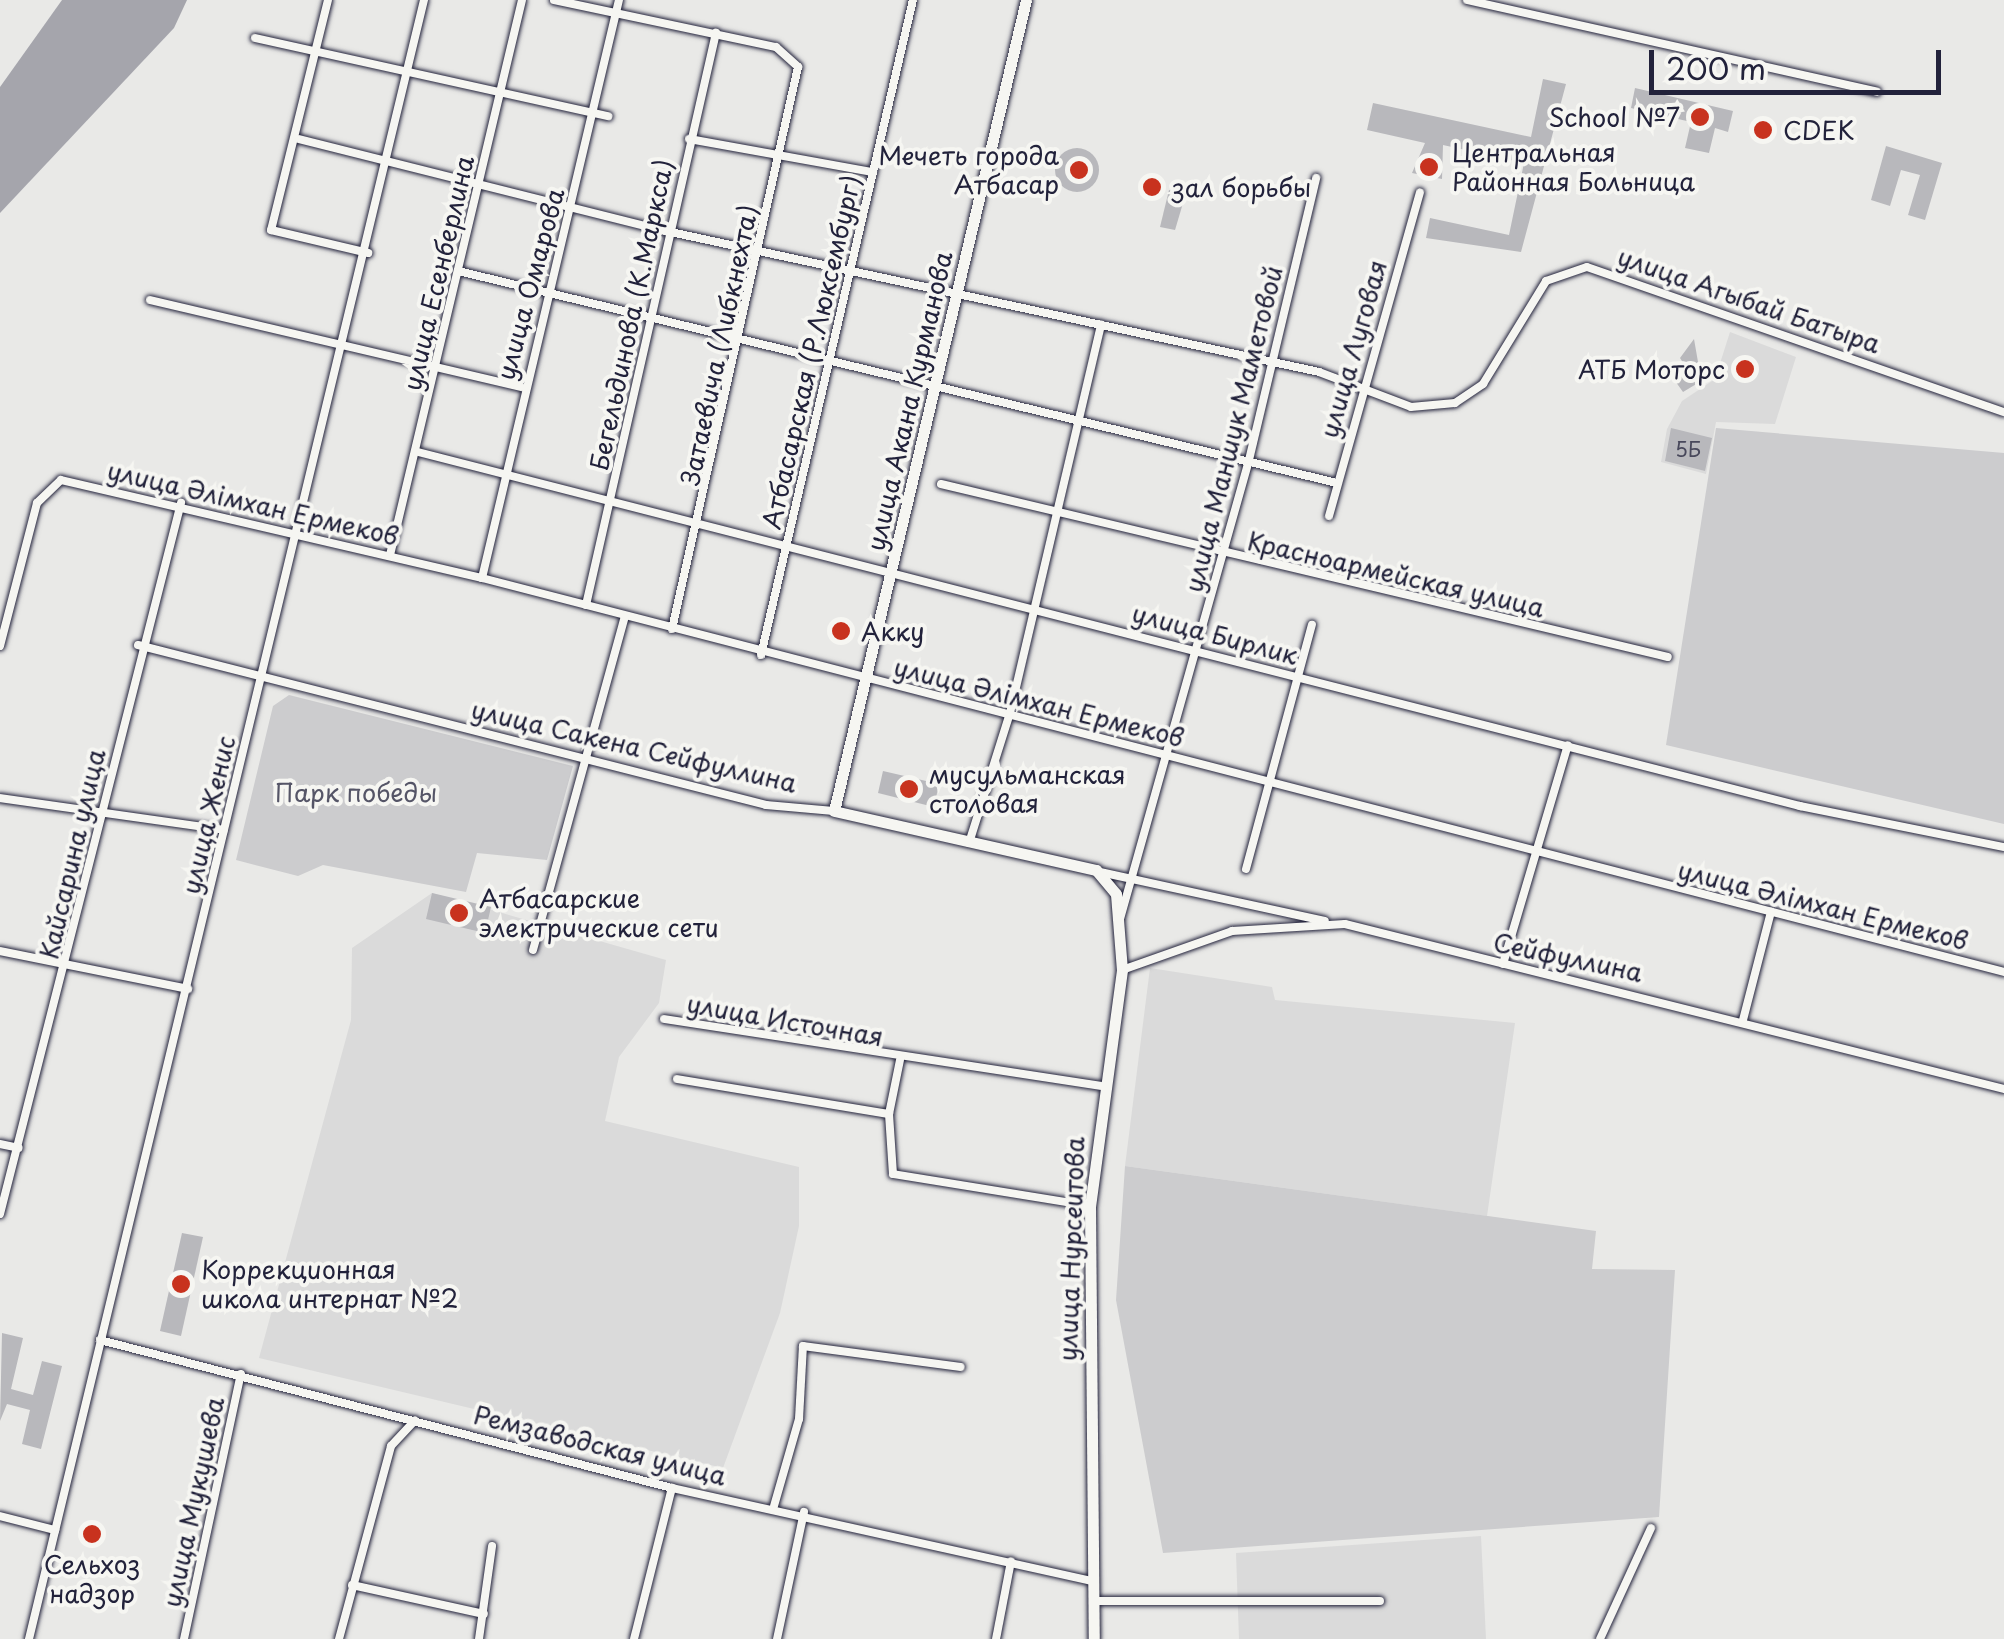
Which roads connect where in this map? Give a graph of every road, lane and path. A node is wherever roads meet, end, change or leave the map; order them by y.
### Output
1 (328, 0) edge
2 (424, 0) edge
3 (522, 0) edge
4 (554, 0) edge
5 (913, 0) edge
6 (1026, 0) edge
7 (1466, 0) edge
8 (618, 5) edge
9 (716, 33) junction
10 (256, 38) dead end
11 (318, 50) junction
12 (412, 67) junction
13 (502, 91) junction
14 (1878, 92) dead end
15 (593, 112) junction
16 (608, 116) dead end
17 (690, 138) junction
18 (299, 139) junction
19 (781, 154) junction
20 (386, 164) junction
21 (873, 172) junction
22 (1316, 178) dead end
23 (480, 180) junction
24 (1420, 193) dead end
25 (572, 204) junction
26 (666, 231) junction
27 (761, 251) junction
28 (368, 254) junction
29 (458, 271) junction
30 (850, 273) junction
31 (957, 293) junction
32 (552, 294) junction
33 (150, 300) dead end
34 (648, 321) junction
35 (1101, 325) junction
36 (344, 346) junction
37 (738, 346) junction
38 (1271, 361) junction
39 (828, 366) junction
40 (436, 368) junction
41 (522, 386) junction
42 (1360, 388) junction
43 (934, 390) junction
44 (2004, 412) edge
45 (1077, 425) junction
46 (418, 452) junction
47 (1249, 460) junction
48 (505, 480) junction
49 (941, 484) dead end
50 (1337, 484) junction
51 (181, 503) junction
52 (611, 504) junction
53 (1328, 516) dead end
54 (1056, 517) junction
55 (700, 527) junction
56 (302, 533) junction
57 (786, 549) junction
58 (1223, 553) junction
59 (390, 555) junction
60 (892, 570) junction
61 (482, 578) junction
62 (586, 605) junction
63 (1034, 608) junction
64 (625, 616) junction
65 (1312, 625) dead end
66 (672, 629) junction
67 (138, 645) junction
68 (0, 646) edge
69 (1198, 648) junction
70 (761, 655) junction
71 (1668, 658) dead end
72 (1295, 676) junction
73 (262, 678) junction
74 (864, 680) junction
75 (1010, 713) junction
76 (1568, 746) junction
77 (1170, 754) junction
78 (582, 759) junction
79 (1271, 782) junction
80 (0, 798) edge
81 (834, 811) junction
82 (104, 814) junction
83 (224, 830) junction
84 (969, 843) junction
85 (2004, 847) edge
86 (1537, 852) junction
87 (1246, 868) dead end
88 (1096, 870) junction
89 (1136, 884) junction
90 (1771, 912) junction
91 (1120, 919) junction
92 (1344, 924) junction
93 (0, 950) edge
94 (532, 950) dead end
95 (1502, 964) junction
96 (64, 970) junction
97 (1122, 970) junction
98 (2004, 972) edge
99 (188, 988) junction
100 (664, 1019) dead end
101 (1743, 1020) junction
102 (900, 1060) junction
103 (677, 1079) dead end
104 (1102, 1086) junction
105 (2004, 1089) edge
106 (889, 1114) junction
107 (0, 1144) edge
108 (19, 1148) junction
109 (1090, 1206) junction
110 (0, 1214) edge
111 (100, 1340) junction
112 (961, 1368) dead end
113 (241, 1374) junction
114 (415, 1420) junction
115 (672, 1488) junction
116 (774, 1506) junction
117 (804, 1512) junction
118 (0, 1516) edge
119 (1651, 1528) dead end
120 (55, 1530) junction
121 (492, 1546) dead end
122 (1011, 1560) junction
123 (1092, 1581) junction
124 (352, 1585) junction
125 (1093, 1601) junction
126 (1380, 1601) dead end
127 (484, 1614) junction
128 (29, 1639) edge
129 (184, 1639) edge
130 (339, 1639) edge
131 (479, 1639) edge
132 (634, 1639) edge
133 (776, 1639) edge
134 (996, 1639) edge
135 (1094, 1639) edge
136 (1600, 1639) edge

1 - 11 street
2 - 12 street, улица Женис
3 - 13 street, улица Есенберлина
4 - 8 street
5 - 21 street, Атбасарская (Р.Люксембург)
6 - 31 main road, улица Акана Курманова
7 - 14 street
8 - 9 street
8 - 15 street, улица Омарова
9 - 17 street, Бегельдинова (К.Маркса)
9 - 19 street, Затаевича (Либкнехта)
10 - 11 street
11 - 12 street
11 - 18 street
12 - 13 street
12 - 20 street, улица Женис
13 - 15 street
13 - 23 street, улица Есенберлина
15 - 16 street
15 - 25 street, улица Омарова
17 - 19 street
17 - 26 street, Бегельдинова (К.Маркса)
18 - 20 street, улица Агыбай Батыра
18 - 28 street
19 - 21 street
19 - 27 street, Затаевича (Либкнехта)
20 - 23 street, улица Агыбай Батыра
20 - 28 street, улица Женис
21 - 30 street, Атбасарская (Р.Люксембург)
22 - 38 street, улица Маншук Маметовой
23 - 25 street, улица Агыбай Батыра
23 - 29 street, улица Есенберлина
24 - 42 street, улица Луговая
25 - 26 street, улица Агыбай Батыра
25 - 32 street, улица Омарова
26 - 27 street, улица Агыбай Батыра
26 - 34 street, Бегельдинова (К.Маркса)
27 - 30 street, улица Агыбай Батыра
27 - 37 street, Затаевича (Либкнехта)
28 - 36 street, улица Женис
29 - 32 street
29 - 40 street, улица Есенберлина
30 - 31 street, улица Агыбай Батыра
30 - 39 street, Атбасарская (Р.Люксембург)
31 - 35 street, улица Агыбай Батыра
31 - 43 main road, улица Акана Курманова
32 - 34 street
32 - 41 street, улица Омарова
33 - 36 street
34 - 37 street
34 - 52 street, Бегельдинова (К.Маркса)
35 - 38 street, улица Агыбай Батыра
35 - 45 street
36 - 40 street
36 - 56 street, улица Женис
37 - 39 street
37 - 55 street, Затаевича (Либкнехта)
38 - 42 street, улица Агыбай Батыра
38 - 47 street, улица Маншук Маметовой
39 - 43 street
39 - 57 street, Атбасарская (Р.Люксембург)
40 - 41 street
40 - 46 street, улица Есенберлина
41 - 48 street, улица Омарова
42 - 44 street, улица Агыбай Батыра
42 - 50 street, улица Луговая
43 - 45 street
43 - 60 main road, улица Акана Курманова
45 - 47 street
45 - 54 street
46 - 48 street, улица Бирлик
46 - 59 street, улица Есенберлина
47 - 50 street
47 - 58 street, улица Маншук Маметовой
48 - 52 street, улица Бирлик
48 - 61 street, улица Омарова
49 - 54 street, Красноармейская улица
50 - 53 street, улица Луговая
51 - 56 street, улица Әлімхан Ермеков
51 - 67 street, Кайсарина улица
51 - 68 street, улица Әлімхан Ермеков
52 - 55 street, улица Бирлик
52 - 62 street, Бегельдинова (К.Маркса)
54 - 58 street, Красноармейская улица
54 - 63 street
55 - 57 street, улица Бирлик
55 - 66 street, Затаевича (Либкнехта)
56 - 59 street, улица Әлімхан Ермеков
56 - 73 street, улица Женис
57 - 60 street, улица Бирлик
57 - 70 street, Атбасарская (Р.Люксембург)
58 - 69 street, улица Маншук Маметовой
58 - 71 street, Красноармейская улица
59 - 61 street, улица Әлімхан Ермеков
60 - 63 street, улица Бирлик
60 - 74 main road, улица Акана Курманова
61 - 62 street, улица Әлімхан Ермеков
62 - 64 street, улица Әлімхан Ермеков
63 - 69 street, улица Бирлик
63 - 75 street
64 - 66 street, улица Әлімхан Ермеков
64 - 78 street
65 - 72 street
66 - 70 street, улица Әлімхан Ермеков
67 - 73 street, улица Сакена Сейфуллина
67 - 82 street, Кайсарина улица
69 - 72 street, улица Бирлик
69 - 77 street, улица Маншук Маметовой
70 - 74 street, улица Әлімхан Ермеков
72 - 76 street, улица Бирлик
72 - 79 street
73 - 78 street, улица Сакена Сейфуллина
73 - 83 street, улица Женис
74 - 75 street, улица Әлімхан Ермеков
74 - 81 main road, улица Акана Курманова
75 - 77 street, улица Әлімхан Ермеков
75 - 84 street
76 - 85 street, улица Бирлик
76 - 86 street
77 - 79 street, улица Әлімхан Ермеков
77 - 89 street, улица Маншук Маметовой
78 - 81 street, улица Сакена Сейфуллина
78 - 94 street
79 - 86 street, улица Әлімхан Ермеков
79 - 87 street
80 - 82 street
81 - 84 main road, улица Сакена Сейфуллина
82 - 83 street
82 - 96 street, Кайсарина улица
83 - 99 street, улица Женис
84 - 88 main road, улица Сакена Сейфуллина
86 - 90 street, улица Әлімхан Ермеков
86 - 95 street
88 - 89 street, улица Сакена Сейфуллина
88 - 91 main road, улица Нурсеитова
89 - 91 street, улица Маншук Маметовой
89 - 92 street, улица Сакена Сейфуллина
90 - 98 street, улица Әлімхан Ермеков
90 - 101 street
91 - 97 main road, улица Нурсеитова
92 - 95 street, Сейфуллина
92 - 97 street, Сейфуллина
93 - 96 street
95 - 101 street, Сейфуллина
96 - 99 street
96 - 108 street, Кайсарина улица
97 - 104 main road, улица Нурсеитова
99 - 111 street, улица Женис
100 - 102 street, улица Источная
101 - 105 street, Сейфуллина
102 - 104 street, улица Источная
102 - 106 street, улица Источная
103 - 106 street
104 - 109 main road, улица Нурсеитова
106 - 109 street, улица Источная
107 - 108 street
108 - 110 street, Кайсарина улица
109 - 123 main road, улица Нурсеитова
111 - 113 street, Ремзаводская улица
111 - 120 street, улица Женис
112 - 116 street
113 - 114 street, Ремзаводская улица
113 - 129 street, улица Мукушева
114 - 115 street, Ремзаводская улица
114 - 124 street
115 - 116 street, Ремзаводская улица
115 - 132 street
116 - 117 street, Ремзаводская улица
117 - 122 street, Ремзаводская улица
117 - 133 street
118 - 120 street
119 - 136 street
120 - 128 street, улица Женис
121 - 127 street
122 - 123 street, Ремзаводская улица
122 - 134 street
123 - 125 main road, улица Нурсеитова
124 - 127 street
124 - 130 street
125 - 126 street
125 - 135 main road, улица Нурсеитова
127 - 131 street

